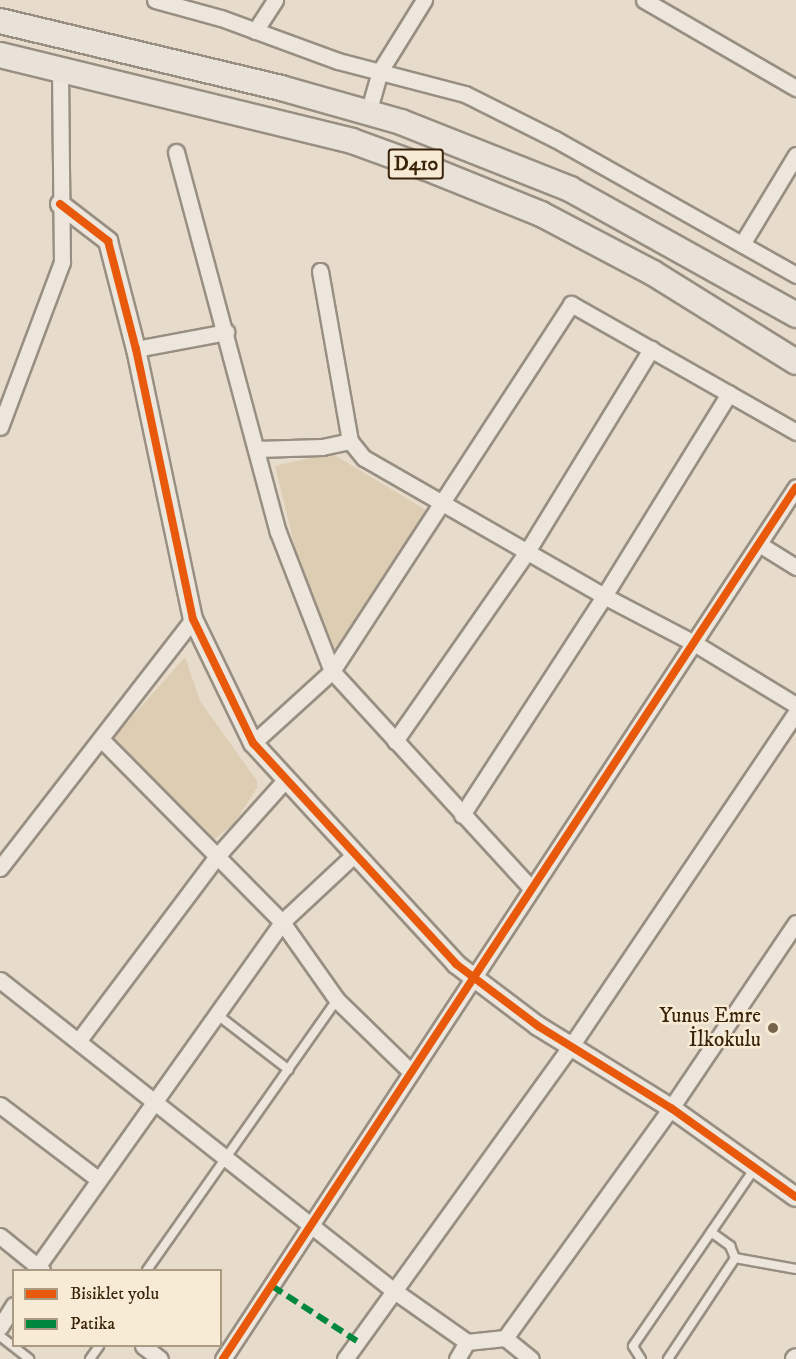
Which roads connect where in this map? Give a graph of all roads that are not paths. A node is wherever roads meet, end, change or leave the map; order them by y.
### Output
1 (155, 0) edge
2 (275, 0) edge
3 (424, 0) edge
4 (644, 0) edge
5 (183, 4) edge
6 (0, 21) edge
7 (255, 31) junction
8 (0, 55) edge
9 (60, 70) junction
10 (380, 71) junction
11 (796, 88) edge
12 (368, 112) junction
13 (176, 152) dead end
14 (796, 155) edge
15 (60, 204) junction
16 (742, 244) junction
17 (320, 271) dead end
18 (796, 275) edge
19 (796, 315) edge
20 (226, 332) junction
21 (136, 349) junction
22 (651, 349) junction
23 (796, 362) edge
24 (729, 394) junction
25 (0, 427) edge
26 (796, 432) edge
27 (350, 441) junction
28 (256, 449) junction
29 (796, 487) edge
30 (442, 504) junction
31 (759, 544) junction
32 (528, 550) junction
33 (796, 567) edge
34 (604, 596) junction
35 (192, 619) junction
36 (694, 643) junction
37 (332, 672) junction
38 (796, 705) edge
39 (796, 712) edge
40 (101, 740) junction
41 (395, 741) junction
42 (253, 743) junction
43 (286, 780) junction
44 (462, 815) junction
45 (355, 854) junction
46 (218, 855) junction
47 (0, 868) edge
48 (531, 888) junction
49 (282, 922) junction
50 (796, 923) edge
51 (474, 978) junction
52 (0, 980) edge
53 (337, 1000) junction
54 (215, 1013) junction
55 (79, 1040) junction
56 (571, 1046) junction
57 (289, 1070) junction
58 (411, 1072) junction
59 (155, 1102) junction
60 (0, 1105) edge
61 (671, 1107) junction
62 (228, 1158) junction
63 (755, 1167) junction
64 (98, 1179) junction
65 (796, 1197) edge
66 (313, 1226) junction
67 (711, 1232) junction
68 (0, 1236) edge
69 (735, 1258) junction
70 (38, 1269) edge
71 (148, 1269) edge
72 (796, 1269) edge
73 (393, 1290) junction
74 (12, 1308) edge
75 (0, 1327) edge
76 (0, 1336) edge
77 (504, 1338) junction
78 (467, 1342) junction
79 (12, 1346) edge
80 (14, 1347) edge
81 (144, 1347) edge
82 (29, 1359) edge
83 (160, 1359) edge
84 (223, 1359) edge
85 (345, 1359) edge
86 (457, 1359) edge
87 (531, 1359) edge
88 (641, 1359) edge
89 (668, 1359) edge

1 - 5 street
2 - 7 street
3 - 10 street
4 - 11 street
5 - 7 street
6 - 12 highway, D410
7 - 10 street
8 - 9 highway, D410
9 - 15 street
9 - 23 highway, D410
10 - 12 street
10 - 16 street
12 - 19 highway, D410
13 - 20 street
14 - 16 street
15 - 21 street
15 - 25 street
16 - 18 street
17 - 27 street
20 - 21 street
20 - 28 street
21 - 35 street
22 - 24 street
22 - 30 street
22 - 32 street
24 - 26 street
24 - 34 street
27 - 28 street
27 - 30 street
28 - 37 street
29 - 31 street
30 - 32 street
30 - 37 street
31 - 33 street
31 - 36 street
32 - 34 street
32 - 41 street
34 - 36 street
34 - 44 street
35 - 40 street
35 - 42 street
36 - 38 street
36 - 48 street
37 - 41 street
37 - 42 street
39 - 56 street
40 - 46 street
40 - 47 street
41 - 44 street
42 - 43 street
43 - 45 street
43 - 46 street
44 - 48 street
45 - 49 street
45 - 51 street
46 - 49 street
46 - 55 street
48 - 51 street
49 - 53 street
49 - 54 street
50 - 61 street
51 - 56 street
51 - 58 street
52 - 55 street
53 - 57 lane
53 - 58 street
54 - 57 lane
54 - 59 street
55 - 59 street
56 - 61 street
56 - 73 street
57 - 62 lane
58 - 66 street
59 - 62 street
59 - 64 street
60 - 64 street
61 - 63 street
61 - 77 street
62 - 66 street
62 - 71 lane
63 - 65 street
63 - 67 lane
64 - 70 street
66 - 73 street
66 - 84 street
67 - 69 lane
67 - 88 lane
68 - 70 street
69 - 72 lane
69 - 89 lane
73 - 78 street
73 - 85 street
74 - 75 street
76 - 79 lane
77 - 78 street
77 - 87 street
78 - 86 street
80 - 82 lane
81 - 83 street

